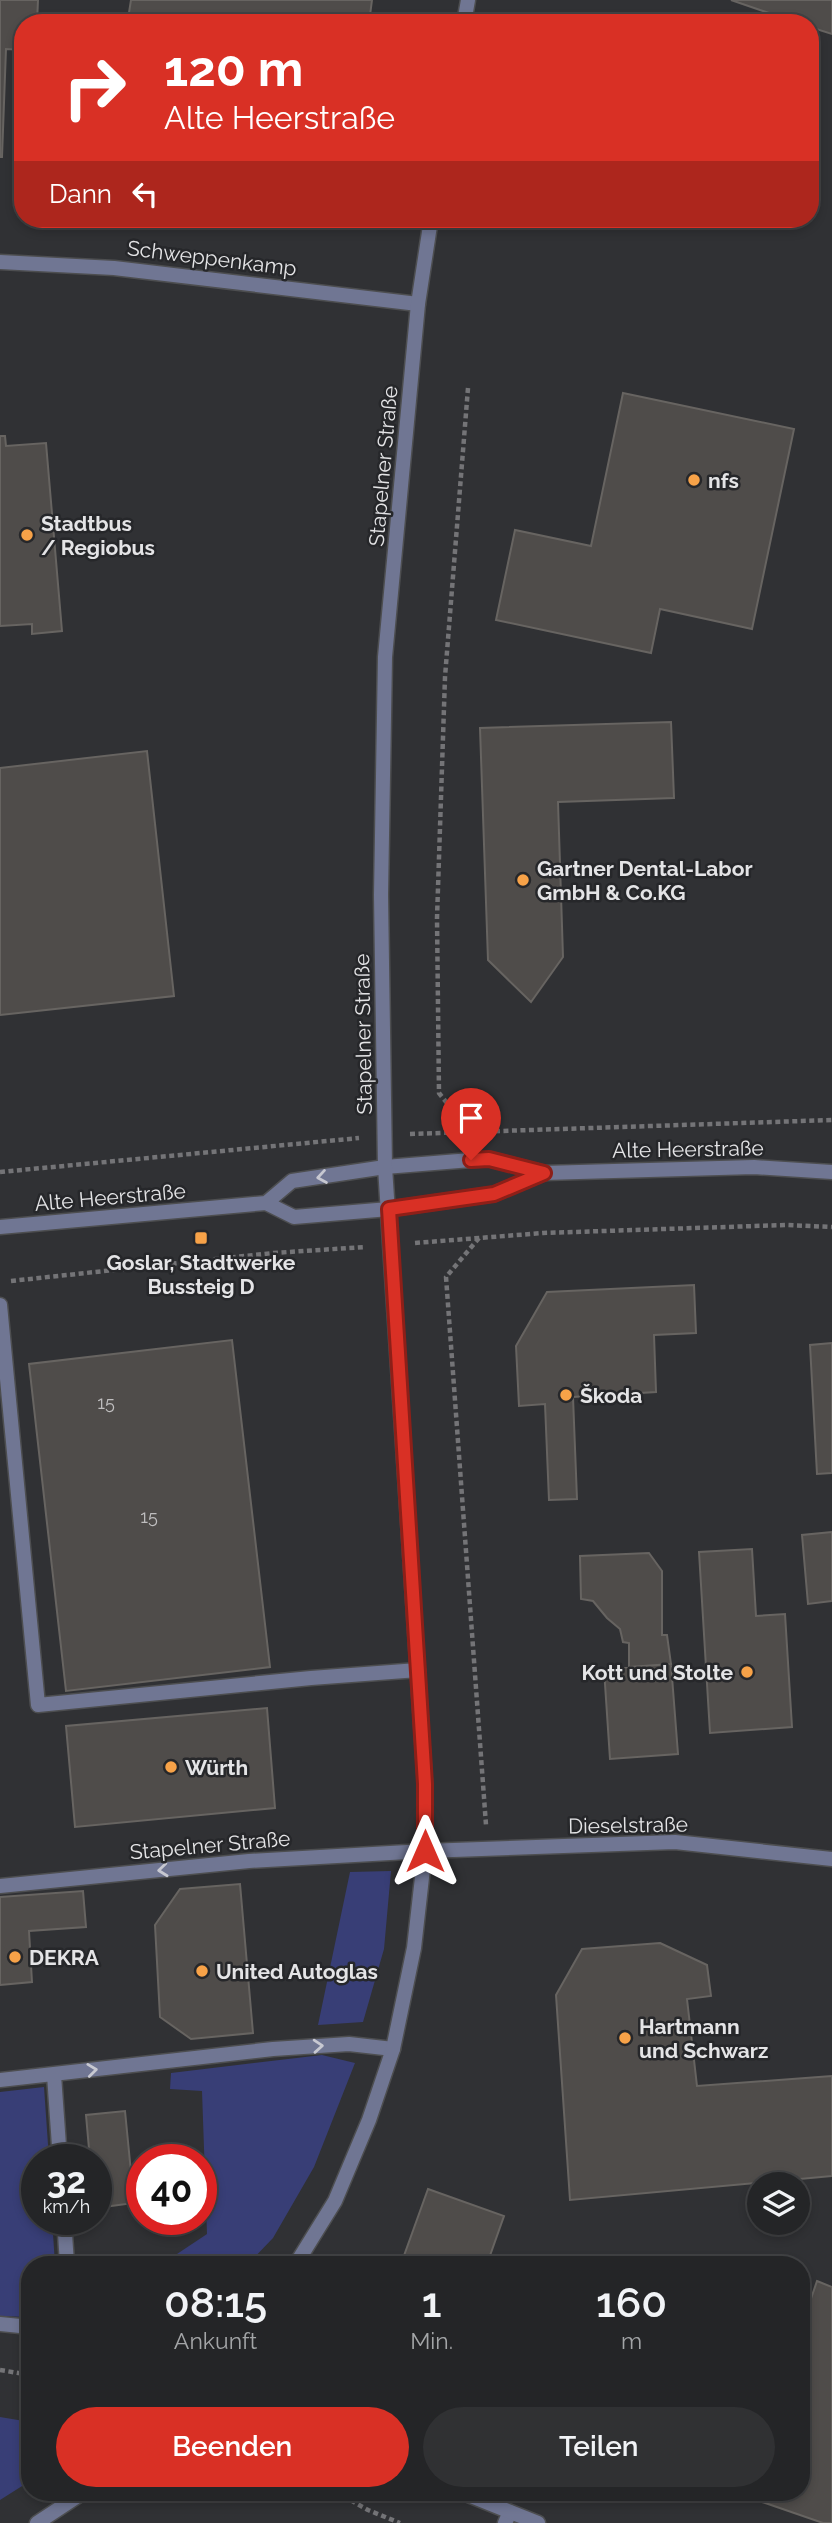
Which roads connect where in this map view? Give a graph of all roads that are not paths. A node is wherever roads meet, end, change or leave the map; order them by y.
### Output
1 (430, 228) edge
2 (0, 262) edge
3 (418, 304) junction
4 (385, 1167) junction
5 (832, 1172) edge
6 (544, 1173) junction
7 (266, 1203) junction
8 (389, 1209) junction
9 (0, 1227) edge
10 (0, 1305) edge
11 (418, 1670) junction
12 (425, 1851) junction
13 (832, 1859) edge
14 (0, 1886) edge
15 (393, 2049) junction
16 (54, 2075) junction
17 (0, 2080) edge
18 (59, 2144) edge
19 (65, 2235) edge
20 (66, 2256) edge
21 (301, 2256) edge
22 (0, 2324) edge
23 (21, 2326) edge
24 (70, 2501) edge
25 (478, 2501) edge
26 (508, 2517) edge
27 (37, 2523) edge
28 (538, 2523) edge

1 - 3 street, Stapelner Straße
2 - 3 street, Schweppenkamp
3 - 4 street, Stapelner Straße
4 - 6 street, Alte Heerstraße
4 -> 7 street, Alte Heerstraße
4 - 8 street, Stapelner Straße
5 - 6 street, Alte Heerstraße
6 - 8 street, Alte Heerstraße
7 - 8 street, Alte Heerstraße
7 - 9 street, Alte Heerstraße
8 - 11 street, Stapelner Straße
10 - 11 street
11 - 12 street, Stapelner Straße
12 - 13 street, Dieselstraße
12 -> 14 street, Stapelner Straße
12 - 15 street, Stapelner Straße
16 -> 15 street
15 - 21 street, Stapelner Straße
16 - 17 street
16 - 18 street
19 - 20 street
22 - 23 street
24 - 27 street
25 - 26 street
26 - 28 street

